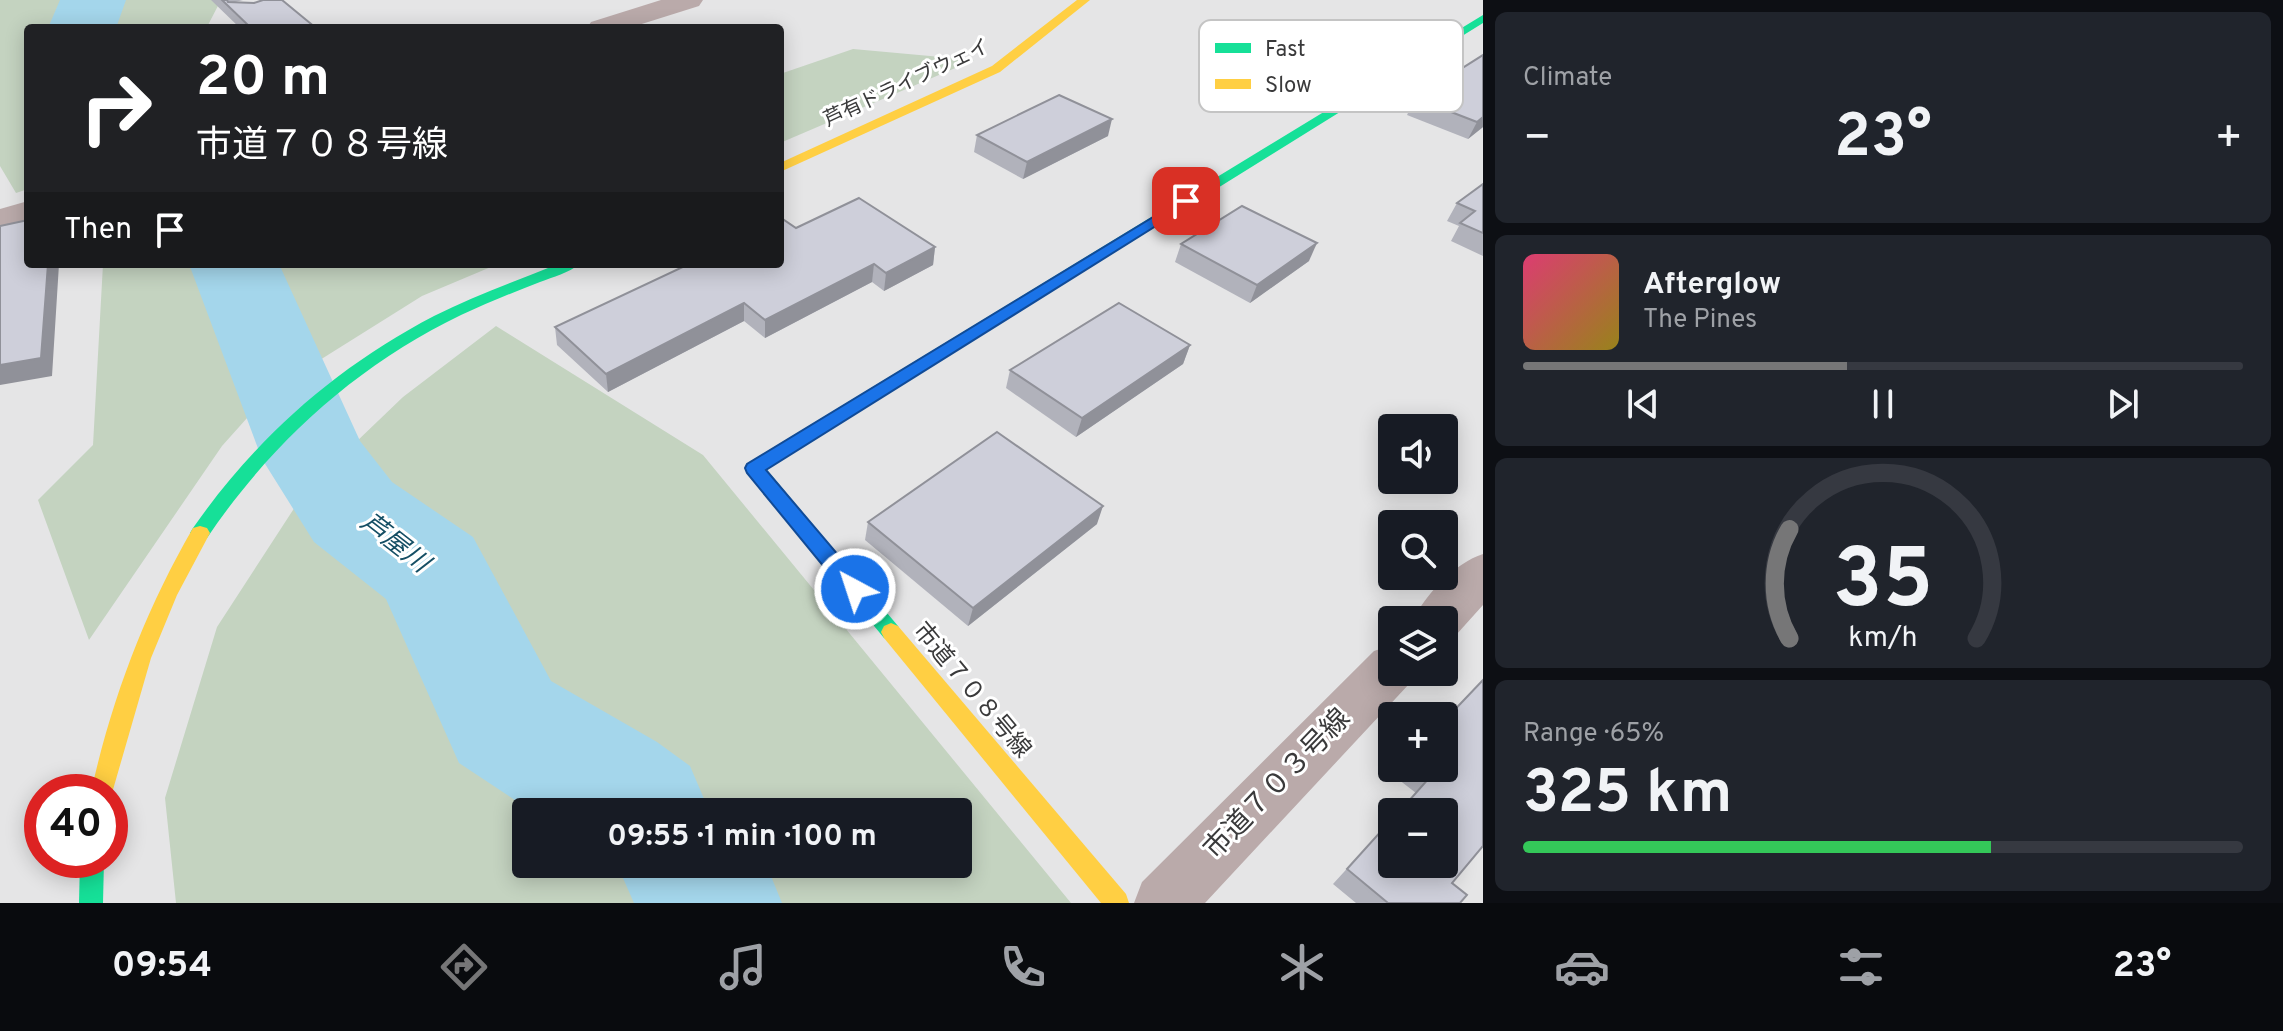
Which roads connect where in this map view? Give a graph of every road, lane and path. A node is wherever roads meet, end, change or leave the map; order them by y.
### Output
1 (689, 0) edge
2 (1084, 0) edge
3 (1483, 18) edge
4 (614, 24) edge
5 (1463, 30) edge
6 (1331, 112) edge
7 (784, 166) edge
8 (561, 268) edge
9 (1483, 573) edge
10 (1451, 606) edge
11 (1378, 681) edge
12 (107, 774) edge
13 (92, 878) edge
14 (91, 903) edge
15 (1117, 903) edge
16 (1164, 903) edge

1 - 4 street
2 - 7 street, 芦有ドライブウェイ
3 - 5 street, 市道７０８号線
6 - 15 street, 市道７０８号線
8 - 12 street
9 - 10 street
11 - 16 street, 市道７０３号線
13 - 14 street

